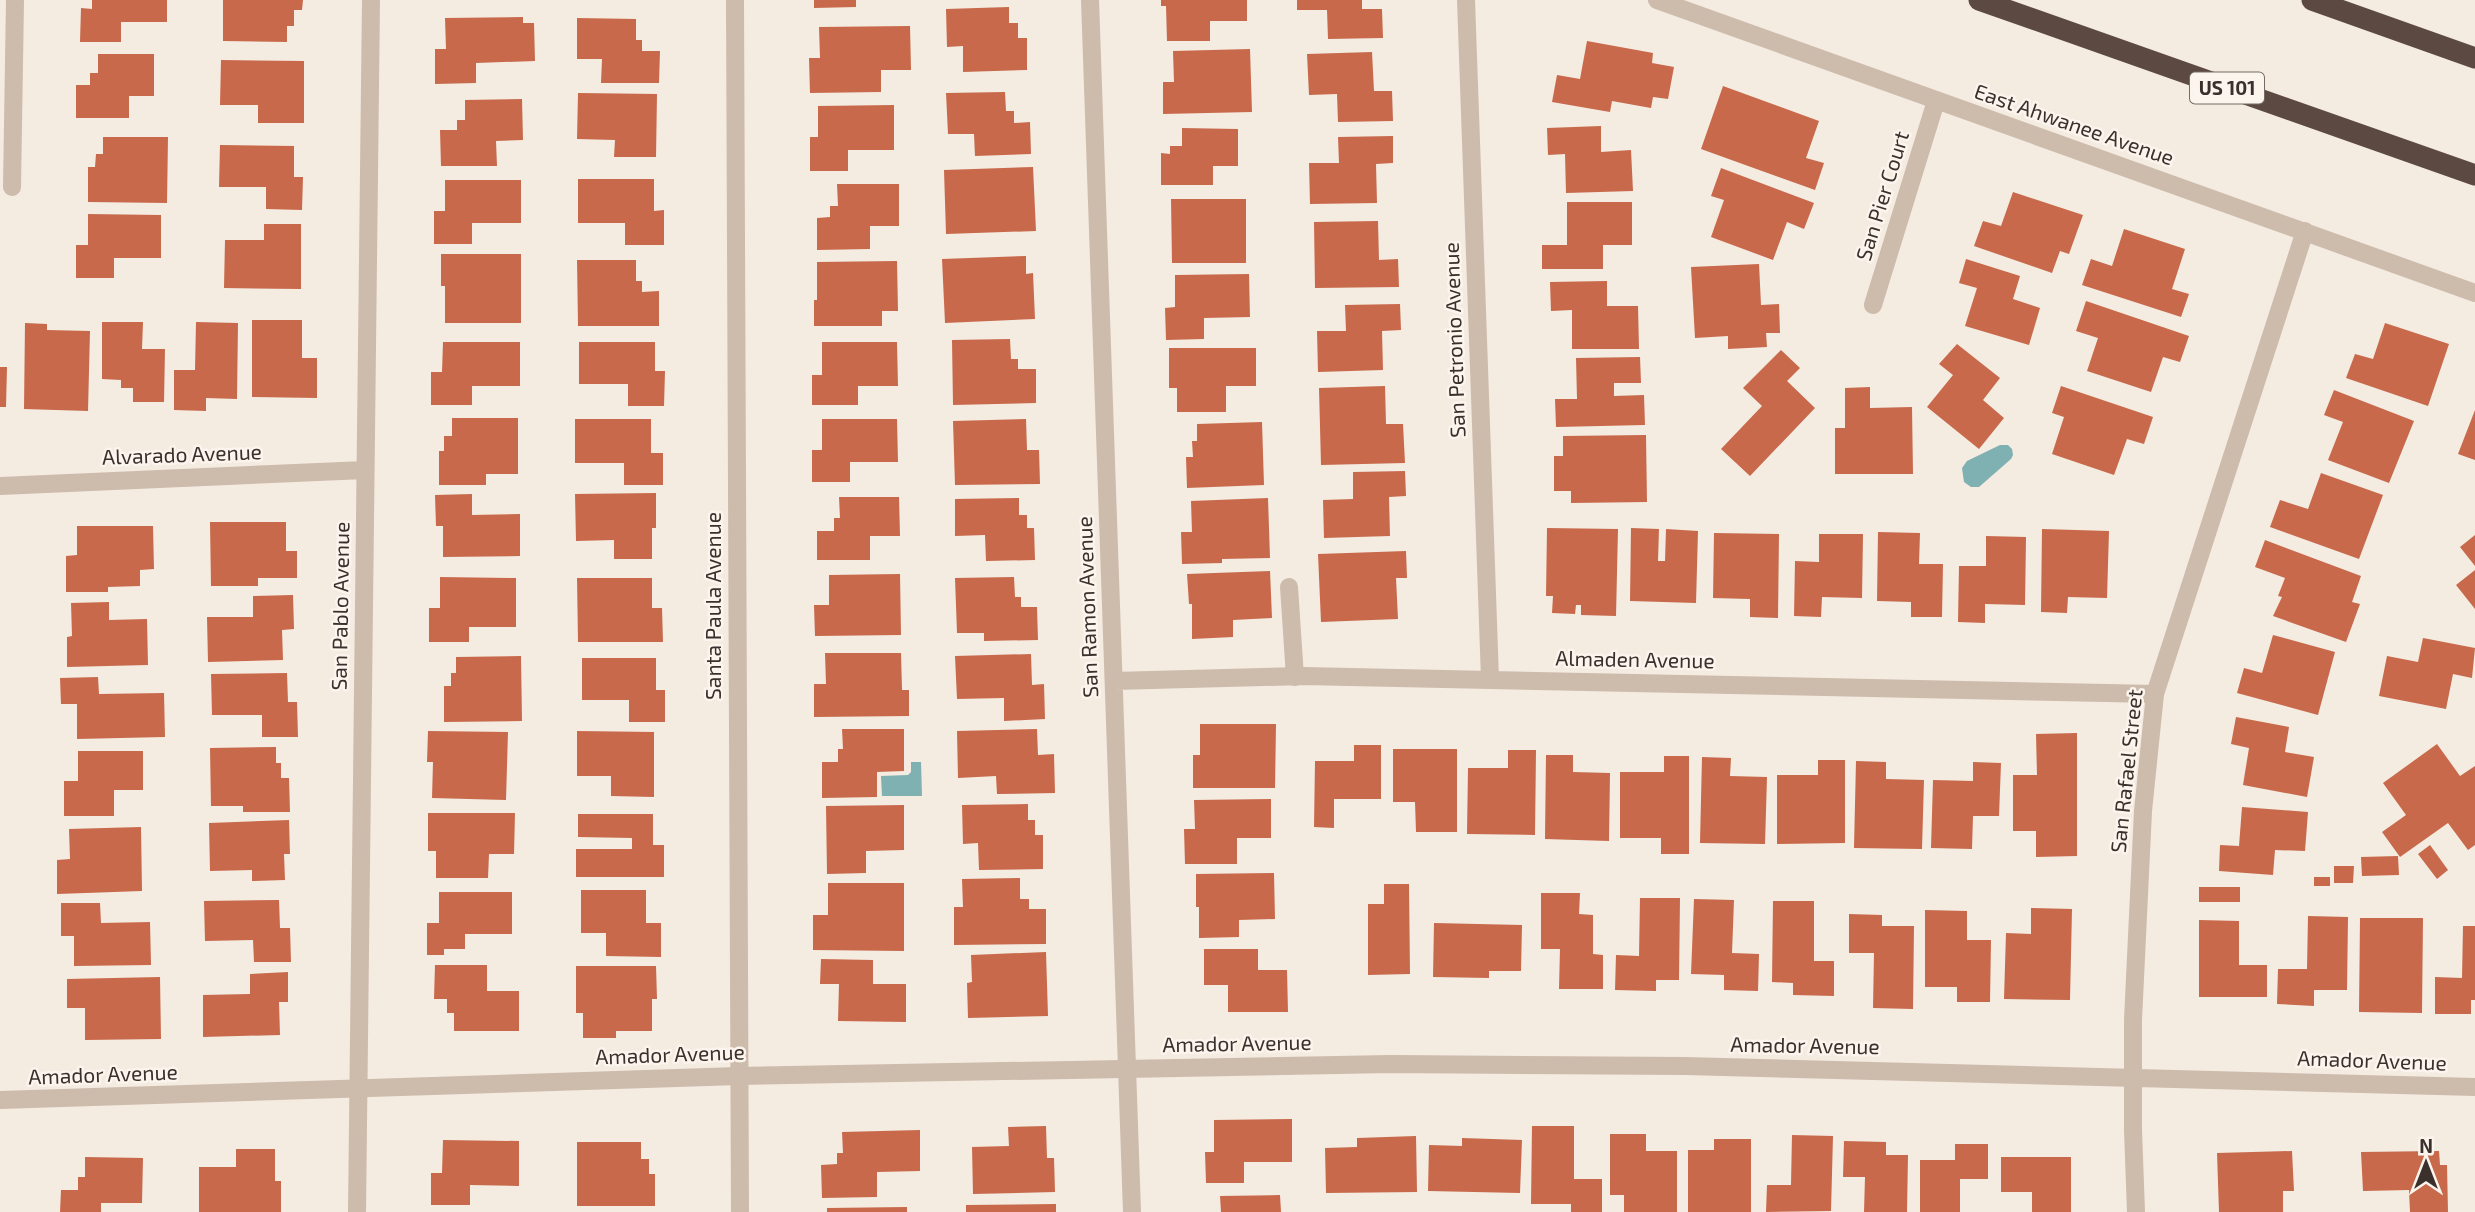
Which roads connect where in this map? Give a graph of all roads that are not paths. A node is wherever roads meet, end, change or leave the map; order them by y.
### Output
1 (15, 0) edge
2 (371, 0) edge
3 (735, 0) edge
4 (1090, 0) edge
5 (1466, 0) edge
6 (1657, 0) edge
7 (1979, 0) edge
8 (2312, 0) edge
9 (2475, 58) edge
10 (1936, 100) junction
11 (2475, 175) edge
12 (12, 187) dead end
13 (2305, 231) junction
14 (2475, 293) edge
15 (1872, 305) dead end
16 (365, 470) junction
17 (0, 486) edge
18 (1289, 587) dead end
19 (1295, 677) junction
20 (1490, 679) junction
21 (1114, 681) junction
22 (2155, 694) junction
23 (1127, 1070) junction
24 (738, 1076) junction
25 (2133, 1077) junction
26 (2475, 1087) edge
27 (358, 1089) junction
28 (0, 1100) edge
29 (357, 1212) edge
30 (740, 1212) edge
31 (1132, 1212) edge
32 (2136, 1212) edge

1 - 12 street
2 - 16 street, San Pablo Avenue
3 - 24 street, Santa Paula Avenue
4 - 21 street, San Ramon Avenue
5 - 20 street, San Petronio Avenue
6 - 10 street, East Ahwanee Avenue
7 - 11 highway, US 101
8 - 9 highway
10 - 13 street, East Ahwanee Avenue
10 - 15 street, San Pier Court
13 - 14 street, East Ahwanee Avenue
13 - 22 street, San Rafael Street
16 - 17 street, Alvarado Avenue
16 - 27 street, San Pablo Avenue
18 - 19 street
19 - 20 street, Almaden Avenue
19 - 21 street, Almaden Avenue
20 - 22 street, Almaden Avenue
21 - 23 street, San Ramon Avenue
22 - 25 street, San Rafael Street
23 - 24 street, Amador Avenue
23 - 25 street, Amador Avenue
23 - 31 street, San Ramon Avenue
24 - 27 street, Amador Avenue
24 - 30 street, Santa Paula Avenue
25 - 26 street, Amador Avenue
25 - 32 street, San Rafael Street
27 - 28 street, Amador Avenue
27 - 29 street, San Pablo Avenue

